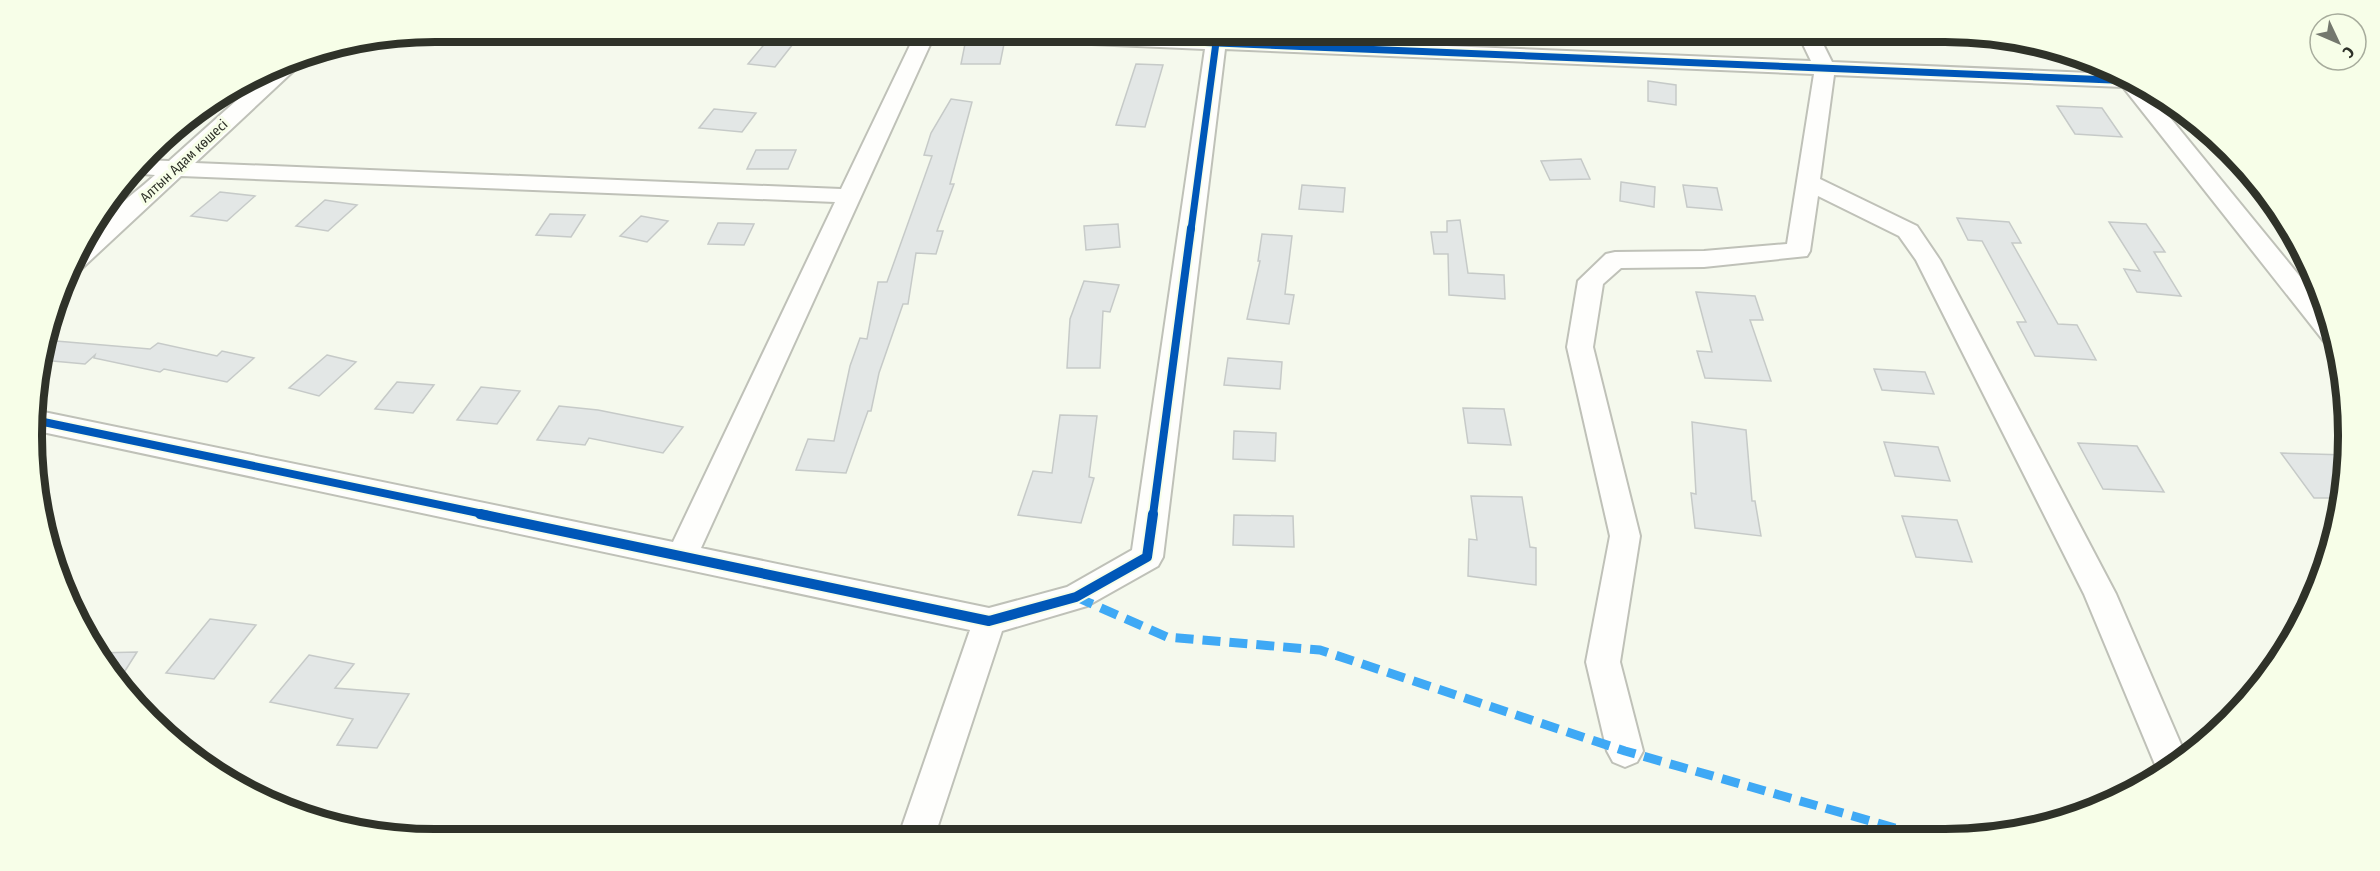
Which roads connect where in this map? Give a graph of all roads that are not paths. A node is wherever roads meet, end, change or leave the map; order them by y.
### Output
1 (921, 42) edge
2 (1217, 42) edge
3 (1269, 42) edge
4 (1510, 42) edge
5 (1812, 42) edge
6 (1513, 56) junction
7 (1825, 68) junction
8 (276, 76) edge
9 (2106, 77) edge
10 (2144, 97) edge
11 (148, 168) edge
12 (175, 169) junction
13 (1808, 182) junction
14 (850, 196) junction
15 (92, 245) edge
16 (2320, 320) edge
17 (43, 422) edge
18 (681, 557) junction
19 (989, 621) junction
20 (1625, 751) dead end
21 (2169, 759) edge
22 (919, 829) edge

1 - 14 street
2 - 19 street
3 - 6 street
4 - 6 street
5 - 7 street
6 - 7 street
7 - 9 street
7 - 13 street
8 - 12 street, Алтын Адам көшесі
10 - 16 street
11 - 12 street
12 - 14 street
12 - 15 street, Алтын Адам көшесі
13 - 20 street
13 - 21 street
14 - 18 street
17 - 18 street
18 - 19 street
19 - 22 street

